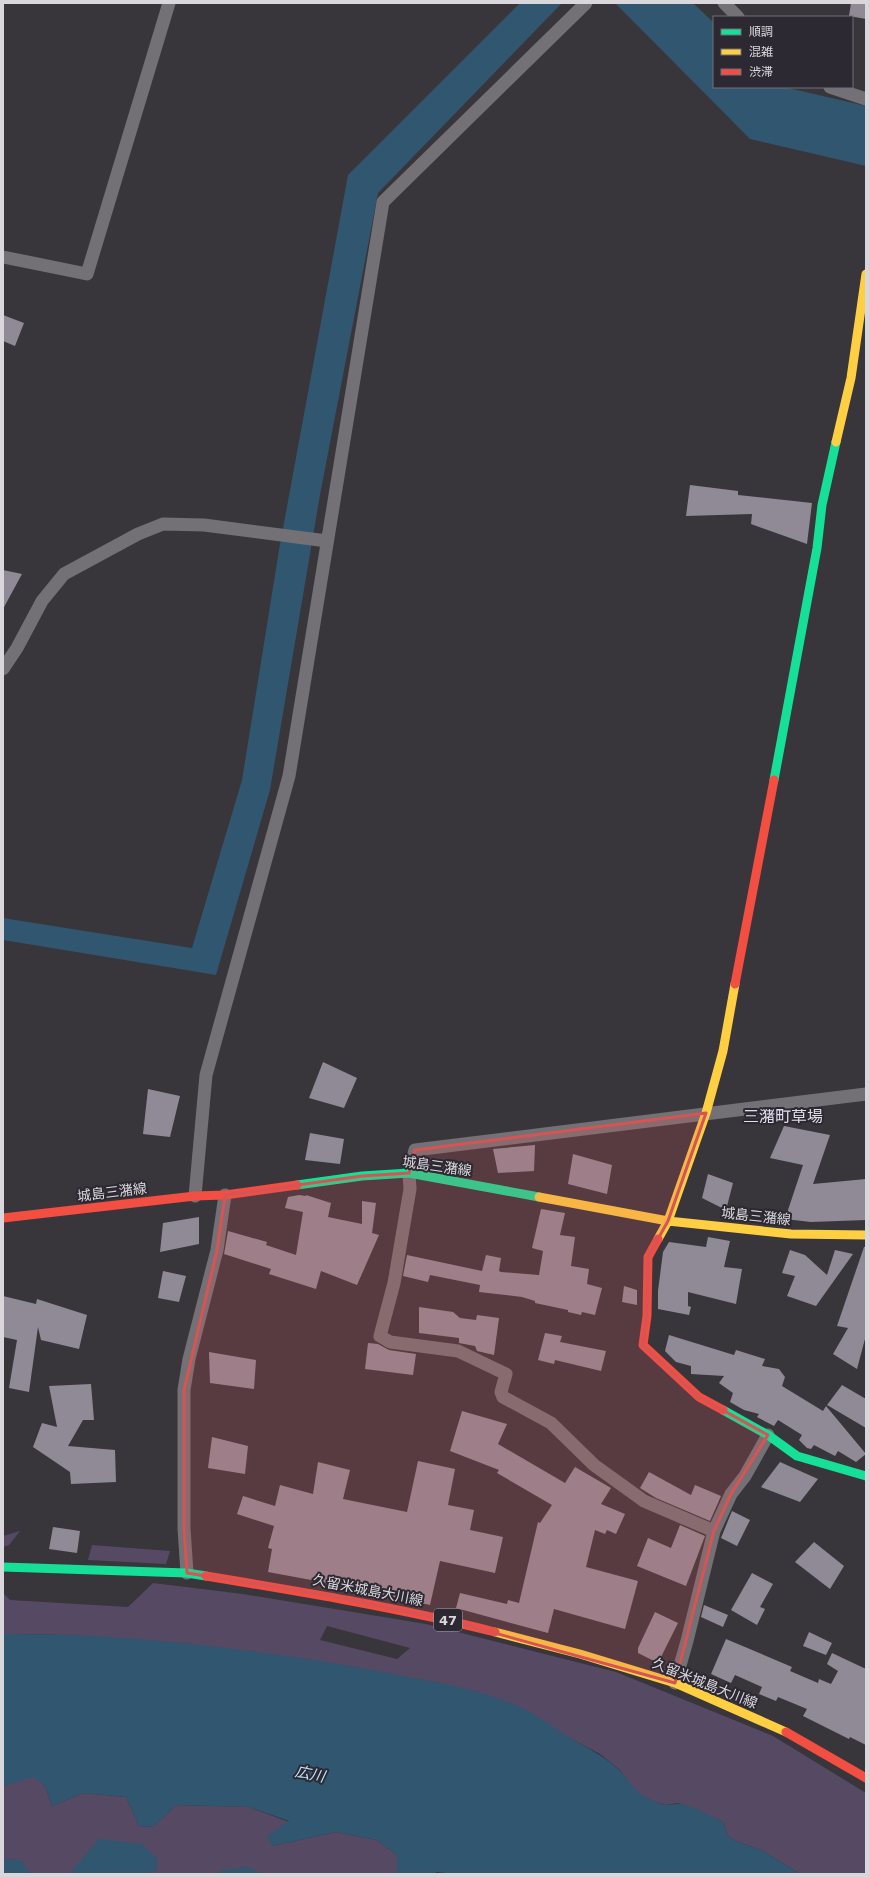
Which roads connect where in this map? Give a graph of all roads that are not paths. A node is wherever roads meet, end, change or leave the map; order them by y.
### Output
1 (169, 3) edge
2 (586, 3) edge
3 (724, 3) edge
4 (737, 16) edge
5 (833, 88) edge
6 (866, 99) edge
7 (3, 256) edge
8 (866, 274) edge
9 (327, 541) junction
10 (3, 669) edge
11 (866, 1094) edge
12 (706, 1113) junction
13 (409, 1173) junction
14 (225, 1195) junction
15 (195, 1196) junction
16 (3, 1218) edge
17 (668, 1221) junction
18 (866, 1235) edge
19 (768, 1435) junction
20 (866, 1476) edge
21 (714, 1531) junction
22 (3, 1567) edge
23 (187, 1573) junction
24 (675, 1683) junction
25 (866, 1778) edge

1 - 7 street
2 - 9 street
3 - 4 street
5 - 6 street
8 - 12 main road
9 - 10 street
9 - 15 street
11 - 12 street
12 - 13 street
12 - 17 main road
13 - 14 main road, 城島三潴線
13 - 17 main road, 城島三潴線
13 - 21 street
14 - 15 main road, 城島三潴線
14 - 23 street
15 - 16 main road, 城島三潴線
17 - 18 main road, 城島三潴線
17 - 19 main road
19 - 20 main road
19 - 21 street
21 - 24 street
22 - 23 main road, 久留米城島大川線 / 47
23 - 24 main road, 久留米城島大川線 / 47
24 - 25 main road, 久留米城島大川線 / 47

